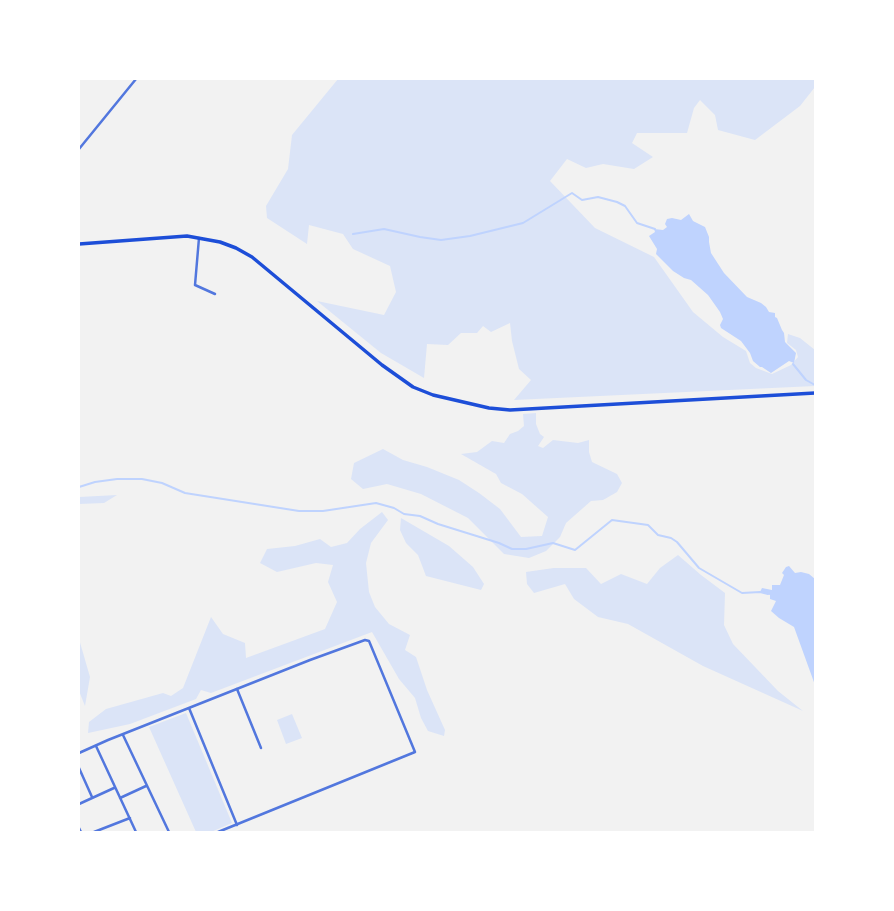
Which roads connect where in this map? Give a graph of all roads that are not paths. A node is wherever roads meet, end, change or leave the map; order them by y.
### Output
1 (136, 79) edge
2 (79, 149) edge
3 (199, 238) junction
4 (79, 244) edge
5 (215, 294) dead end
6 (815, 393) edge
7 (237, 689) junction
8 (189, 708) junction
9 (123, 735) junction
10 (96, 746) junction
11 (261, 748) dead end
12 (79, 753) edge
13 (79, 768) edge
14 (147, 786) junction
15 (116, 788) junction
16 (93, 798) junction
17 (120, 798) junction
18 (79, 804) edge
19 (130, 818) junction
20 (237, 825) junction
21 (79, 828) edge
22 (81, 832) edge
23 (94, 832) edge
24 (136, 832) edge
25 (169, 832) edge
26 (218, 832) edge

1 - 2 street
3 - 4 main road
3 - 5 street
3 - 6 main road
7 - 8 street
7 - 11 street
7 - 20 street
8 - 9 street
8 - 20 street
9 - 10 street
9 - 14 street
10 - 12 street
10 - 15 street
13 - 16 street
14 - 17 street
14 - 25 street
15 - 16 street
15 - 17 street
16 - 18 street
17 - 19 street
19 - 23 street
19 - 24 street
20 - 26 street
21 - 22 street

